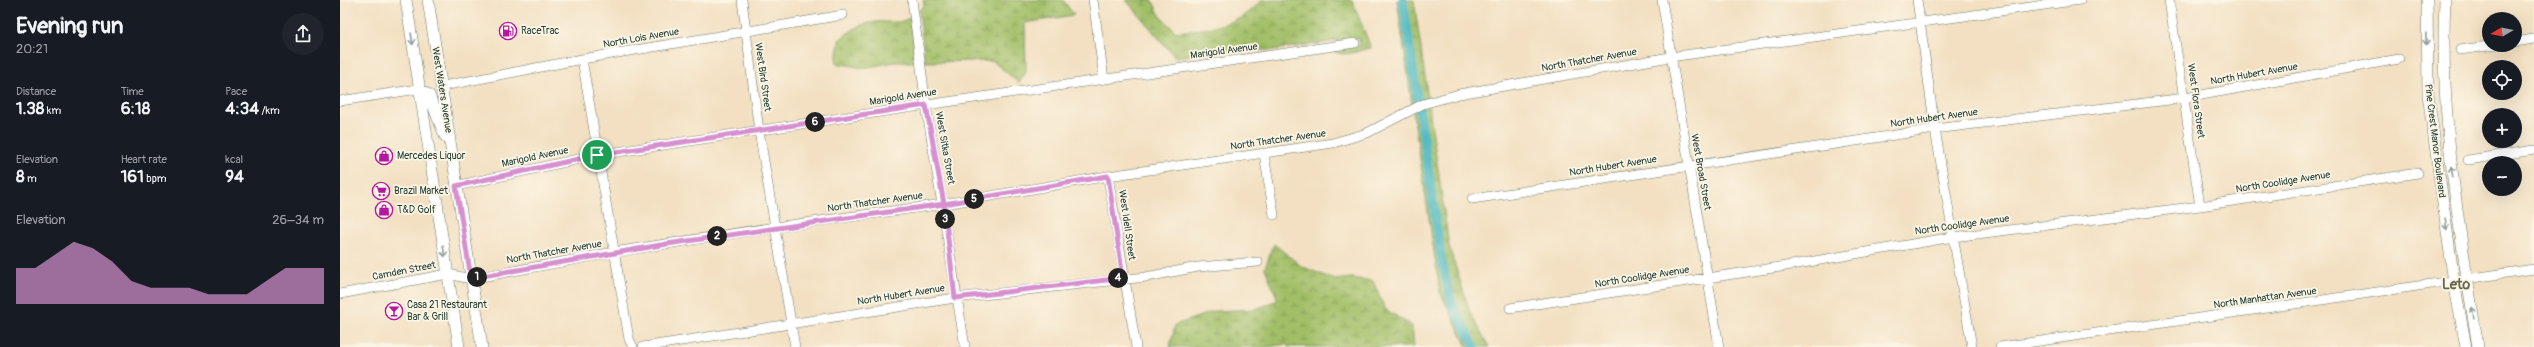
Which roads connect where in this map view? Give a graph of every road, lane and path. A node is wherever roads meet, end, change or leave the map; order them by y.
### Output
1 (406, 0) edge
2 (428, 0) edge
3 (742, 0) edge
4 (912, 0) edge
5 (1093, 0) edge
6 (1662, 0) edge
7 (1917, 0) edge
8 (2080, 0) edge
9 (2169, 0) edge
10 (2427, 0) edge
11 (2445, 0) edge
12 (843, 15) dead end
13 (1920, 21) junction
14 (746, 32) junction
15 (2534, 39) edge
16 (2522, 41) edge
17 (1355, 43) dead end
18 (2482, 47) edge
19 (2460, 50) dead end
20 (1670, 57) junction
21 (582, 59) junction
22 (2398, 59) dead end
23 (1104, 79) junction
24 (443, 86) junction
25 (418, 90) junction
26 (2185, 98) junction
27 (340, 101) edge
28 (926, 105) junction
29 (1935, 129) junction
30 (759, 131) junction
31 (2534, 150) edge
32 (1264, 154) junction
33 (597, 155) junction
34 (2468, 160) dead end
35 (453, 161) junction
36 (1689, 165) junction
37 (2418, 173) dead end
38 (1108, 176) junction
39 (456, 186) junction
40 (1472, 199) dead end
41 (944, 204) junction
42 (2200, 206) junction
43 (1274, 215) dead end
44 (775, 227) junction
45 (1953, 237) junction
46 (614, 252) junction
47 (1258, 262) dead end
48 (2534, 270) edge
49 (448, 274) junction
50 (471, 278) junction
51 (1123, 278) junction
52 (1708, 278) junction
53 (2468, 280) junction
54 (2454, 282) junction
55 (340, 294) edge
56 (955, 298) junction
57 (1510, 308) dead end
58 (790, 323) junction
59 (2018, 346) edge
60 (459, 347) edge
61 (482, 347) edge
62 (633, 347) edge
63 (643, 347) edge
64 (795, 347) edge
65 (965, 347) edge
66 (1136, 347) edge
67 (1719, 347) edge
68 (1972, 347) edge
69 (2004, 347) edge
70 (2466, 347) edge
71 (2478, 347) edge

1 -> 25 main road
2 - 24 main road, West Waters Avenue
3 - 14 street, West Bird Street
4 - 28 street, West Sitka Street
5 - 23 street
6 - 20 street, West Broad Street
7 - 13 street
8 - 13 street, North Thatcher Avenue
9 - 26 street, West Flora Street
10 -> 54 main road, Pine Crest Manor Boulevard
53 -> 11 main road, Pine Crest Manor Boulevard
12 - 14 street, North Lois Avenue
13 - 20 street, North Thatcher Avenue
13 - 29 street
14 - 21 street, North Lois Avenue
14 - 30 street, West Bird Street
15 - 16 street
17 - 23 street, Marigold Avenue
18 - 19 street
20 - 32 street, North Thatcher Avenue
20 - 36 street, West Broad Street
21 - 24 street, North Lois Avenue
21 - 33 street
22 - 26 street, North Hubert Avenue
23 - 28 street, Marigold Avenue
24 - 35 main road, West Waters Avenue
25 - 27 street
25 - 35 main road
25 -> 49 main road
26 - 29 street, North Hubert Avenue
26 - 42 street, West Flora Street
28 - 30 street, Marigold Avenue
28 - 41 street, West Sitka Street
29 - 36 street, North Hubert Avenue
29 - 45 street
30 - 33 street, Marigold Avenue
30 - 44 street, West Bird Street
31 - 34 street
32 - 38 street, North Thatcher Avenue
32 - 43 street
33 - 39 street, Marigold Avenue
33 - 46 street
35 - 39 main road, West Waters Avenue
36 - 40 street, North Hubert Avenue
36 - 52 street, West Broad Street
37 - 42 street, North Coolidge Avenue
38 - 41 street, North Thatcher Avenue
38 - 51 street, West Idell Street
39 - 50 main road, West Waters Avenue
41 - 44 street, North Thatcher Avenue
41 - 56 street, West Sitka Street
42 - 45 street, North Coolidge Avenue
44 - 46 street, North Thatcher Avenue
44 - 58 street, West Bird Street
45 - 52 street, North Coolidge Avenue
45 - 68 street
46 - 50 street, North Thatcher Avenue
46 - 62 street
47 - 51 street, North Hubert Avenue
48 - 53 street, North Manhattan Avenue
49 - 50 street, Camden Street
49 - 55 street, Camden Street
49 - 60 main road
50 - 61 main road, West Waters Avenue
51 - 56 street, North Hubert Avenue
51 - 66 street, West Idell Street
52 - 57 street, North Coolidge Avenue
52 - 67 street, West Broad Street
53 - 54 street, North Manhattan Avenue
71 -> 53 main road, Pine Crest Manor Boulevard
54 - 59 street, North Manhattan Avenue
54 - 70 main road, Pine Crest Manor Boulevard
56 - 58 street, North Hubert Avenue
56 - 65 street, West Sitka Street
58 - 63 street, North Hubert Avenue
58 - 64 street, West Bird Street
59 - 69 street, North Manhattan Avenue

